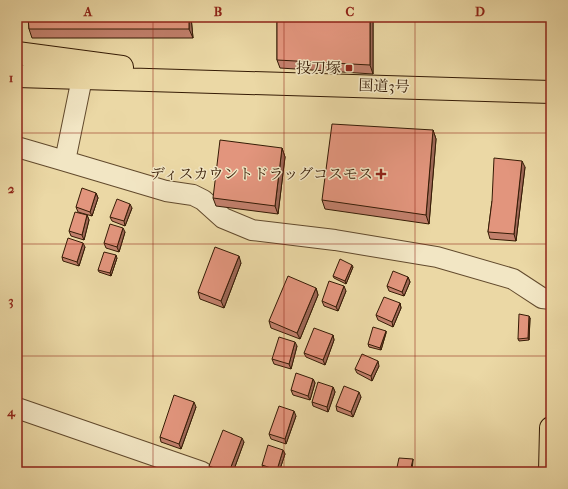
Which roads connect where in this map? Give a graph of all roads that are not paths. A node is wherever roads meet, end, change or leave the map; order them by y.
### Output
1 (17, 53) edge
2 (17, 76) edge
3 (82, 78) junction
4 (216, 80) junction
5 (551, 92) edge
6 (17, 147) edge
7 (65, 161) junction
8 (551, 299) edge
9 (17, 408) edge
10 (551, 428) edge
11 (202, 472) edge
12 (550, 472) edge

1 - 4 main road, 国道3号
2 - 3 main road, 国道3号
3 - 4 main road, 国道3号
3 - 7 street
4 - 5 main road, 国道3号
6 - 7 street
7 - 8 street
9 - 11 street
10 - 12 main road

